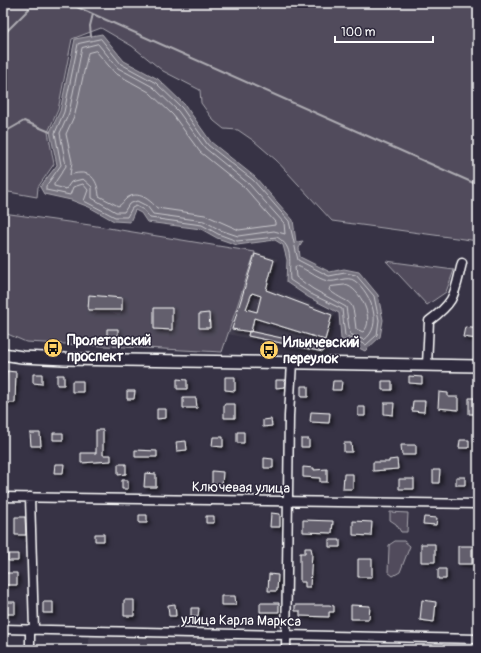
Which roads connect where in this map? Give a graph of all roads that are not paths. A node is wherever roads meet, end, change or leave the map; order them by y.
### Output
1 (462, 263) dead end
2 (3, 354) edge
3 (292, 362) junction
4 (427, 364) junction
5 (478, 366) edge
6 (3, 497) edge
7 (30, 497) junction
8 (288, 501) junction
9 (478, 504) edge
10 (3, 629) edge
11 (32, 629) junction
12 (286, 634) junction
13 (478, 639) edge
14 (30, 650) edge
15 (286, 650) edge

1 - 4 street
2 - 3 main road
3 - 4 main road
3 - 8 street
4 - 5 main road
6 - 7 street, Ключевая улица
7 - 8 street, Ключевая улица
7 - 11 street
8 - 9 street, Ключевая улица
8 - 12 street
10 - 11 street, улица Карла Маркса
11 - 12 street, улица Карла Маркса
11 - 14 street
12 - 13 street, улица Карла Маркса
12 - 15 street

